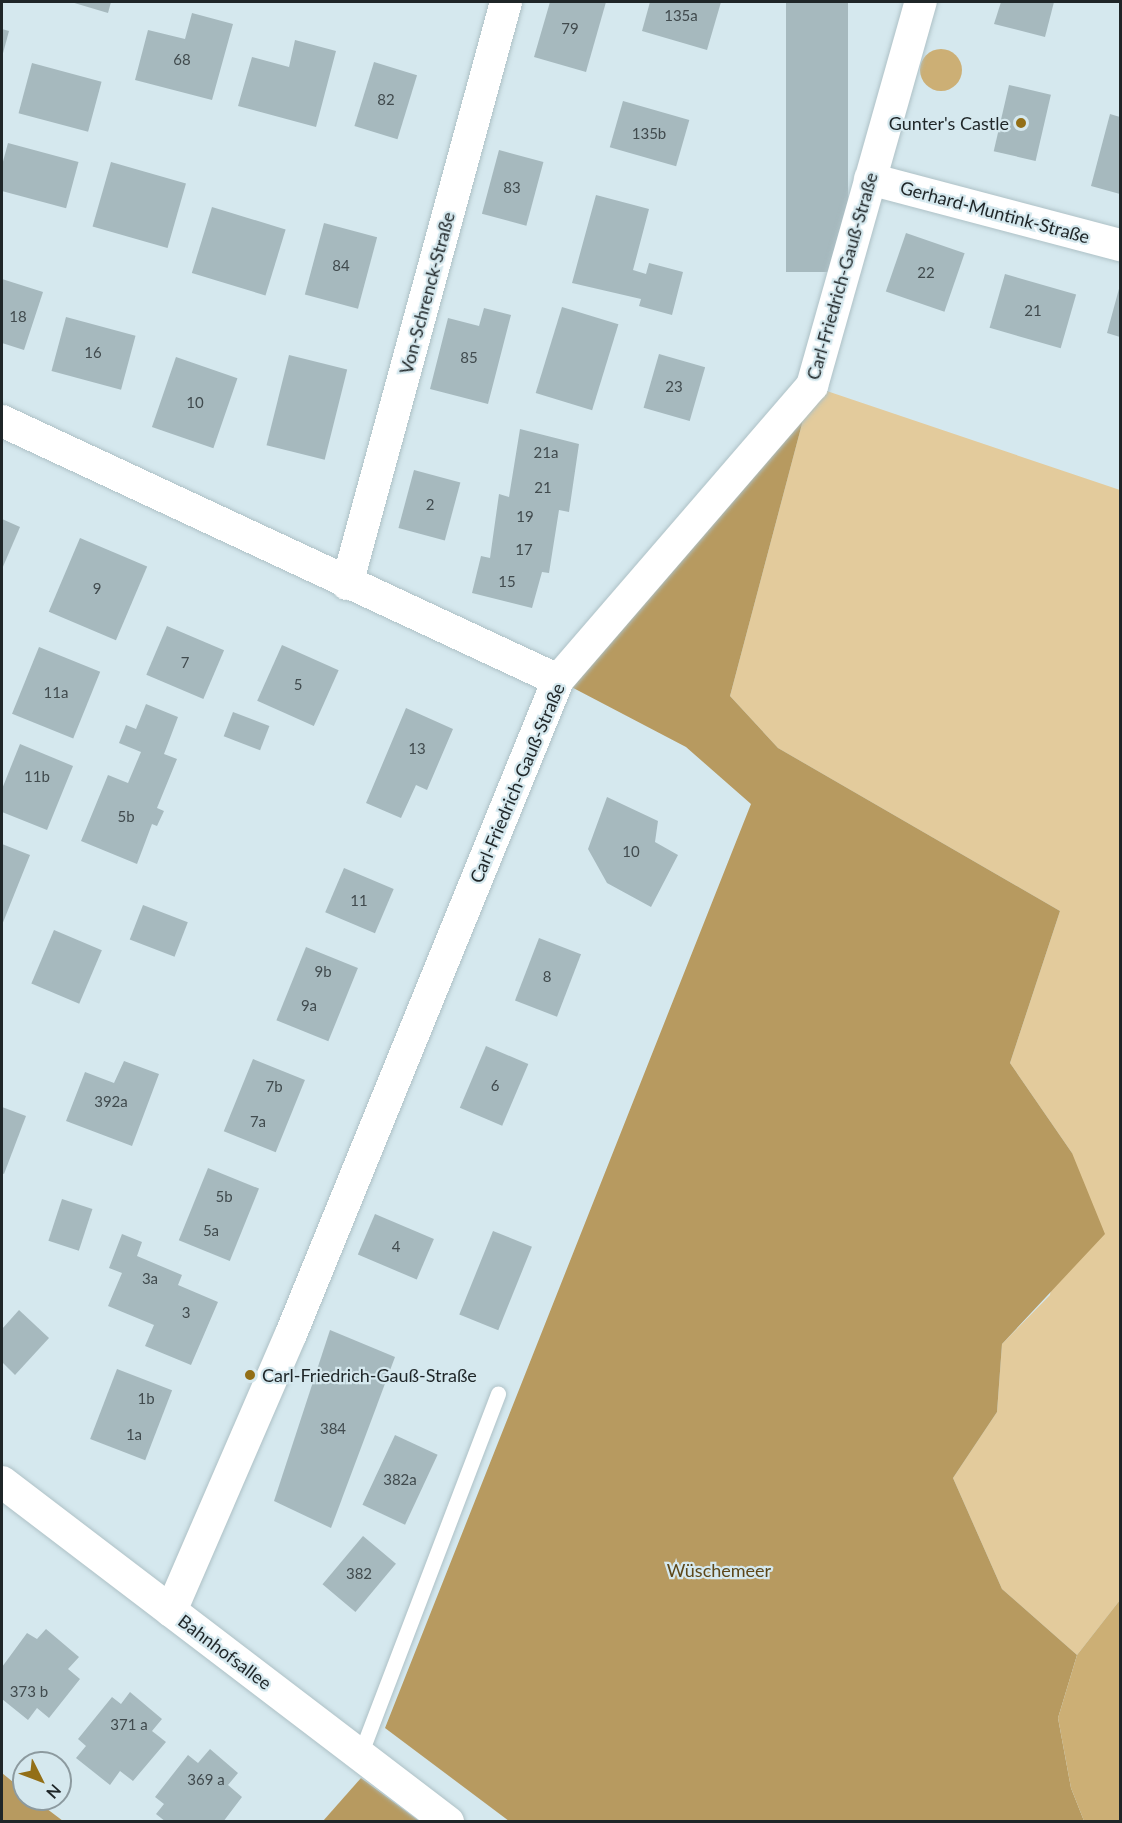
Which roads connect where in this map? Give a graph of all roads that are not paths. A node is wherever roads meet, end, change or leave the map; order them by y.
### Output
1 (506, 2) edge
2 (921, 2) edge
3 (870, 179) junction
4 (1120, 245) edge
5 (2, 421) edge
6 (347, 584) junction
7 (558, 680) junction
8 (498, 1393) dead end
9 (2, 1482) edge
10 (171, 1611) junction
11 (360, 1755) junction
12 (448, 1821) edge

1 - 6 street, Von-Schrenck-Straße
2 - 3 street, Carl-Friedrich-Gauß-Straße
3 - 4 street, Gerhard-Muntink-Straße
3 - 7 street, Carl-Friedrich-Gauß-Straße
5 - 6 street
6 - 7 street
7 - 10 street, Carl-Friedrich-Gauß-Straße
8 - 11 lane
9 - 10 street, Bahnhofsallee
10 - 11 street, Bahnhofsallee
11 - 12 street, Bahnhofsallee

